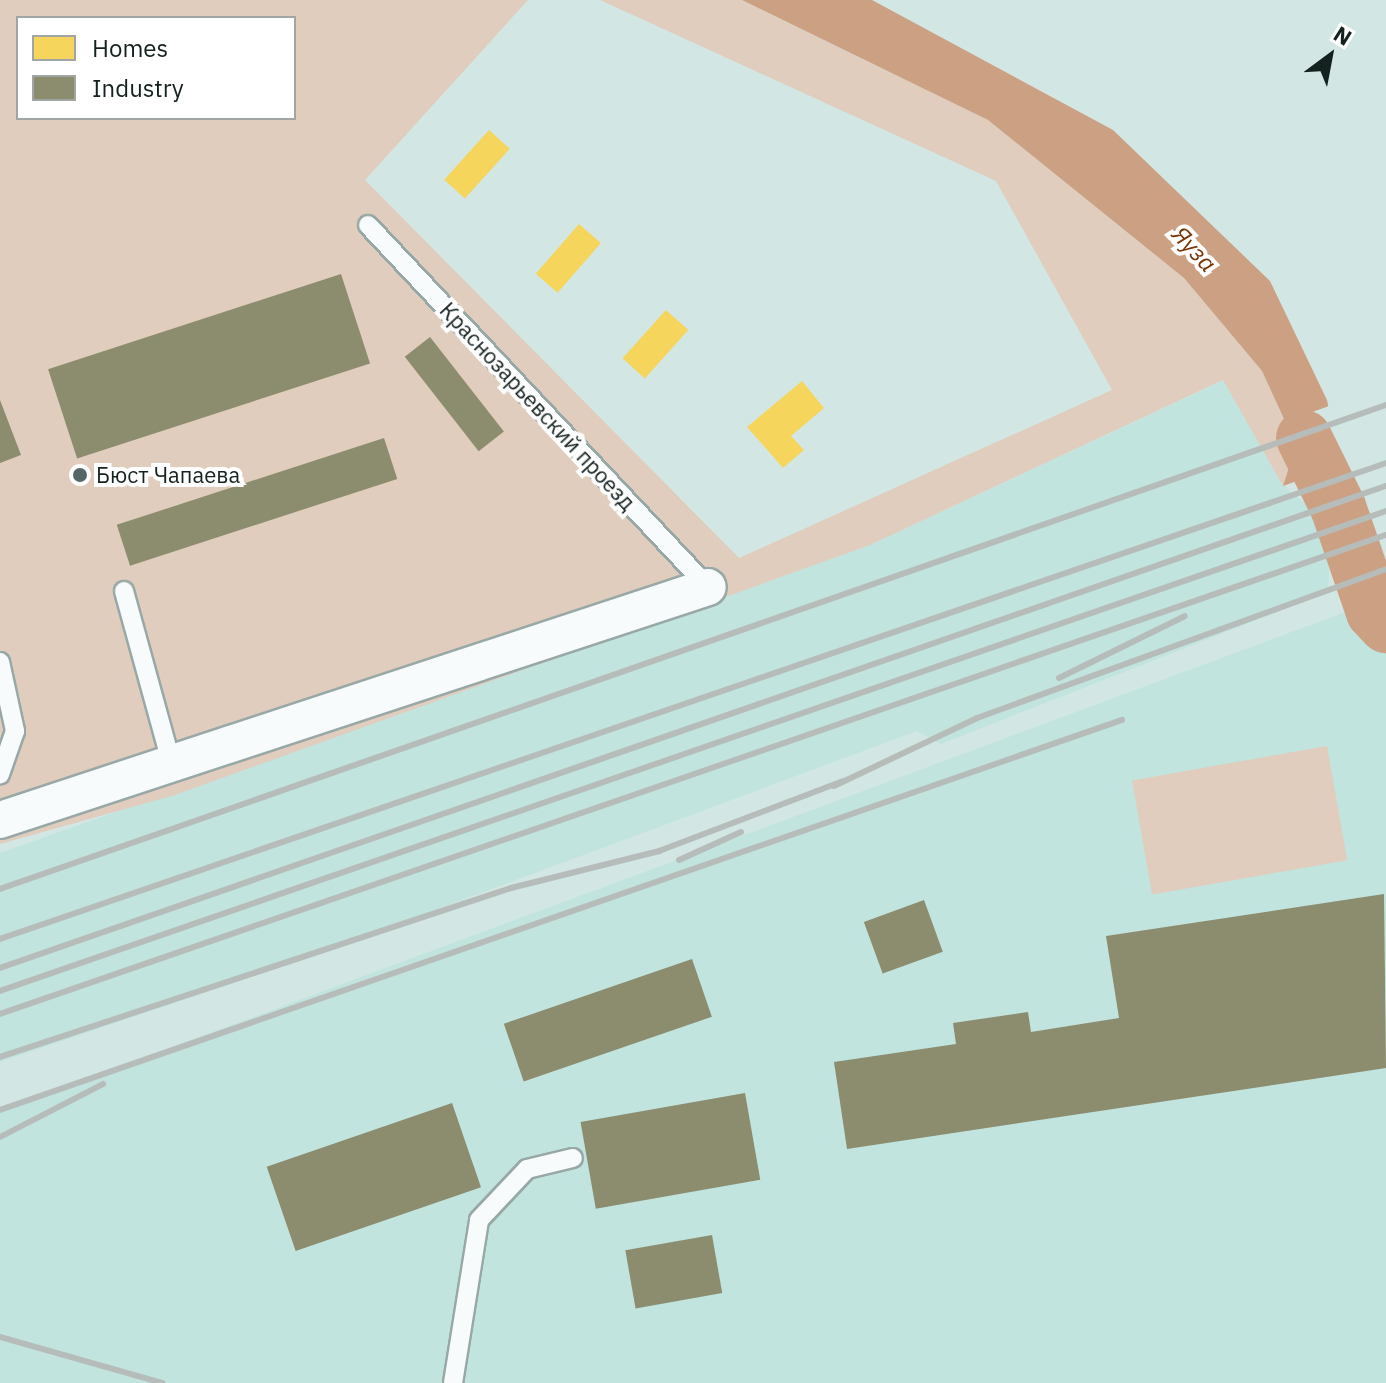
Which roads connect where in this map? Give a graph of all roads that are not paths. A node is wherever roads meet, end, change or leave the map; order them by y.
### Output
1 (368, 225) dead end
2 (708, 587) joint
3 (124, 591) dead end
4 (0, 662) edge
5 (171, 762) junction
6 (0, 774) edge
7 (0, 820) edge
8 (573, 1158) dead end
9 (453, 1383) edge

1 - 2 lane, Краснозарьевский проезд
2 - 5 street
3 - 5 lane
4 - 6 lane
5 - 7 street
8 - 9 lane

